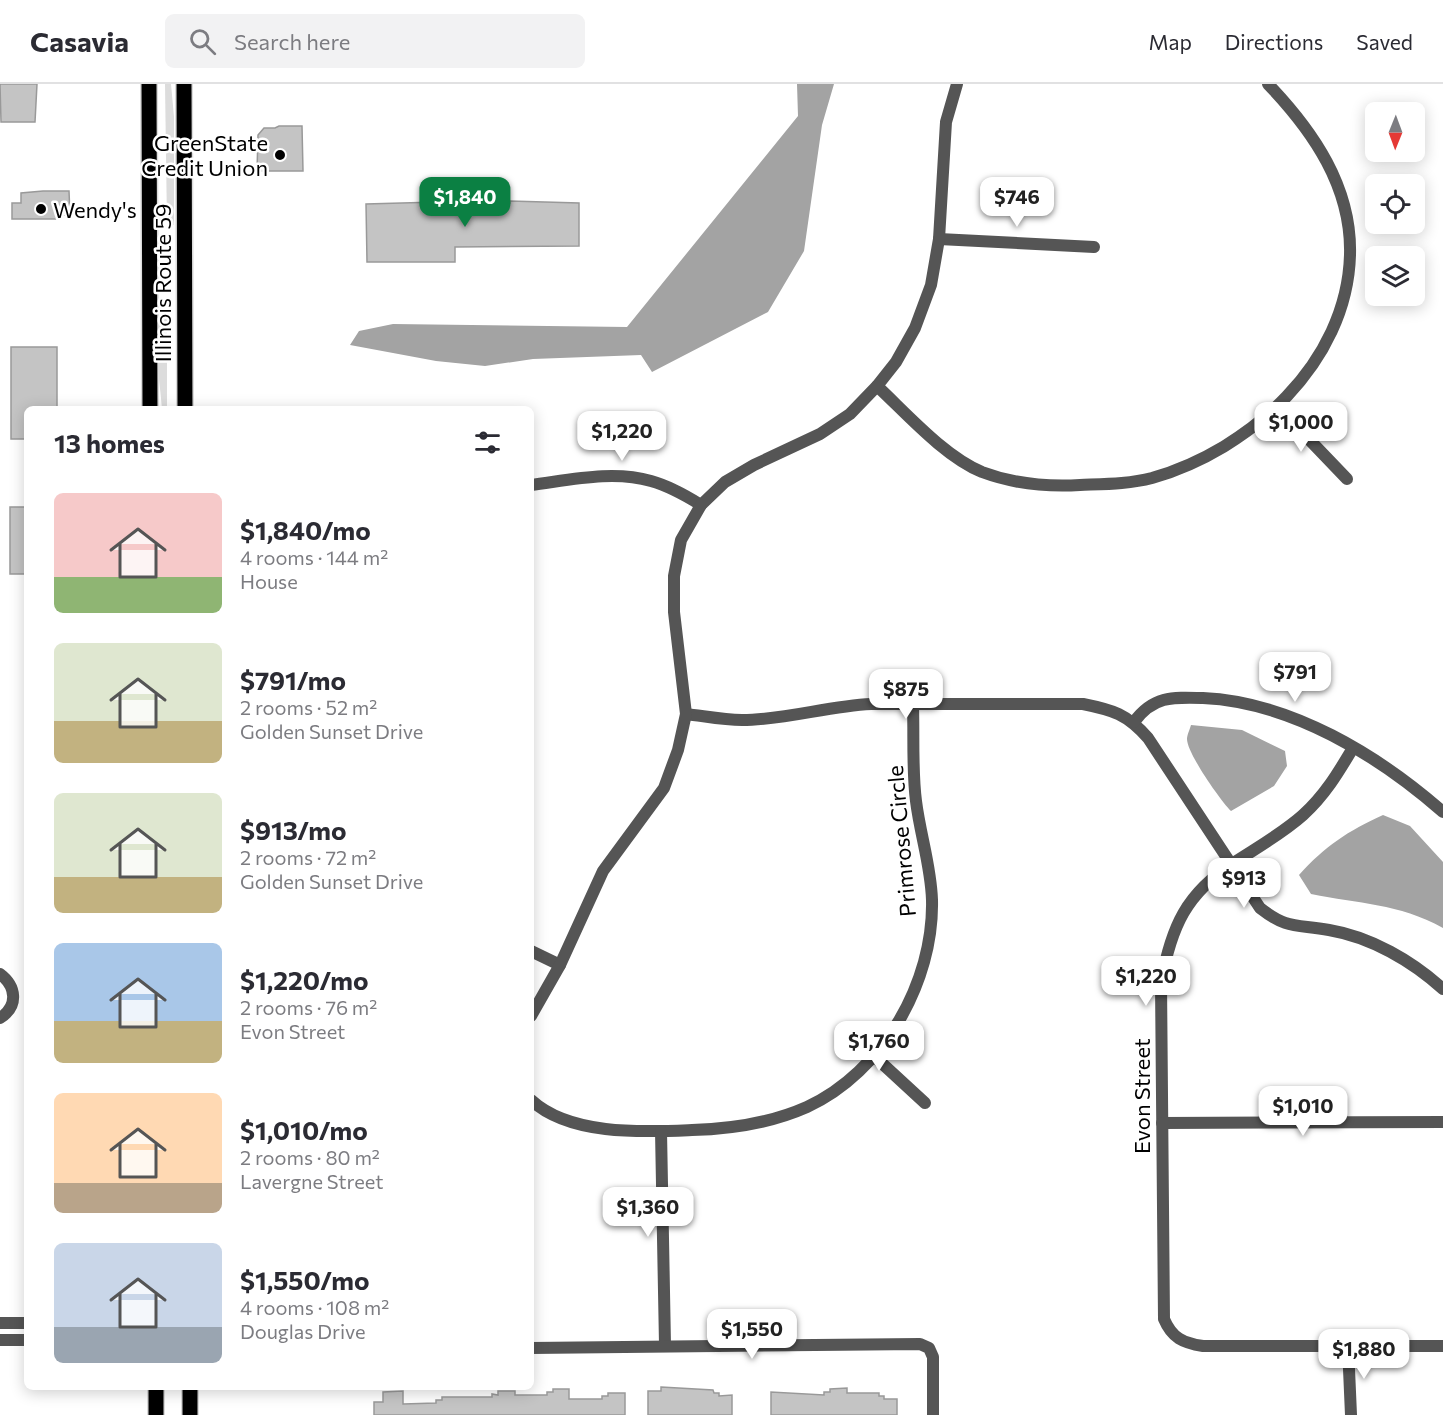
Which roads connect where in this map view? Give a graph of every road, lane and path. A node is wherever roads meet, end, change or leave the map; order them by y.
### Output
1 (149, 84) edge
2 (184, 84) edge
3 (957, 84) edge
4 (1269, 84) edge
5 (939, 239) junction
6 (1094, 247) dead end
7 (877, 386) junction
8 (150, 406) edge
9 (185, 406) edge
10 (1278, 407) junction
11 (1347, 478) dead end
12 (534, 485) edge
13 (701, 505) junction
14 (914, 706) junction
15 (686, 714) junction
16 (1134, 722) junction
17 (1353, 748) junction
18 (1443, 812) edge
19 (1233, 863) junction
20 (534, 952) edge
21 (560, 965) junction
22 (0, 974) edge
23 (1443, 989) edge
24 (534, 1011) edge
25 (0, 1018) edge
26 (874, 1056) junction
27 (534, 1102) edge
28 (925, 1103) dead end
29 (1443, 1122) edge
30 (1162, 1123) junction
31 (661, 1131) junction
32 (0, 1323) edge
33 (24, 1323) edge
34 (0, 1340) edge
35 (24, 1340) edge
36 (665, 1345) junction
37 (1348, 1346) junction
38 (1443, 1346) edge
39 (534, 1348) edge
40 (156, 1390) edge
41 (190, 1390) edge
42 (156, 1415) edge
43 (190, 1415) edge
44 (933, 1415) edge
45 (1351, 1415) edge

1 - 8 main road, Illinois Route 59
2 - 9 main road, Illinois Route 59
3 - 5 street
4 - 10 street
5 - 6 street
5 - 7 street
7 - 10 street
7 - 13 street
10 - 11 street
12 - 13 street
13 - 15 street
14 - 15 street
14 - 16 street
14 - 26 street, Primrose Circle
15 - 21 street
16 - 17 street
16 - 19 street
17 - 18 street
17 - 19 street, Evon Street
19 - 23 street
19 - 30 street, Evon Street
20 - 21 street
21 - 24 street
22 - 25 street
26 - 28 street
26 - 31 street, Primrose Circle
27 - 31 street, Primrose Circle
29 - 30 street
30 - 37 street, Evon Street
31 - 36 street
32 - 33 street
34 - 35 street
36 - 39 street
36 - 44 street
37 - 38 street
37 - 45 street
40 - 42 main road
41 - 43 main road

